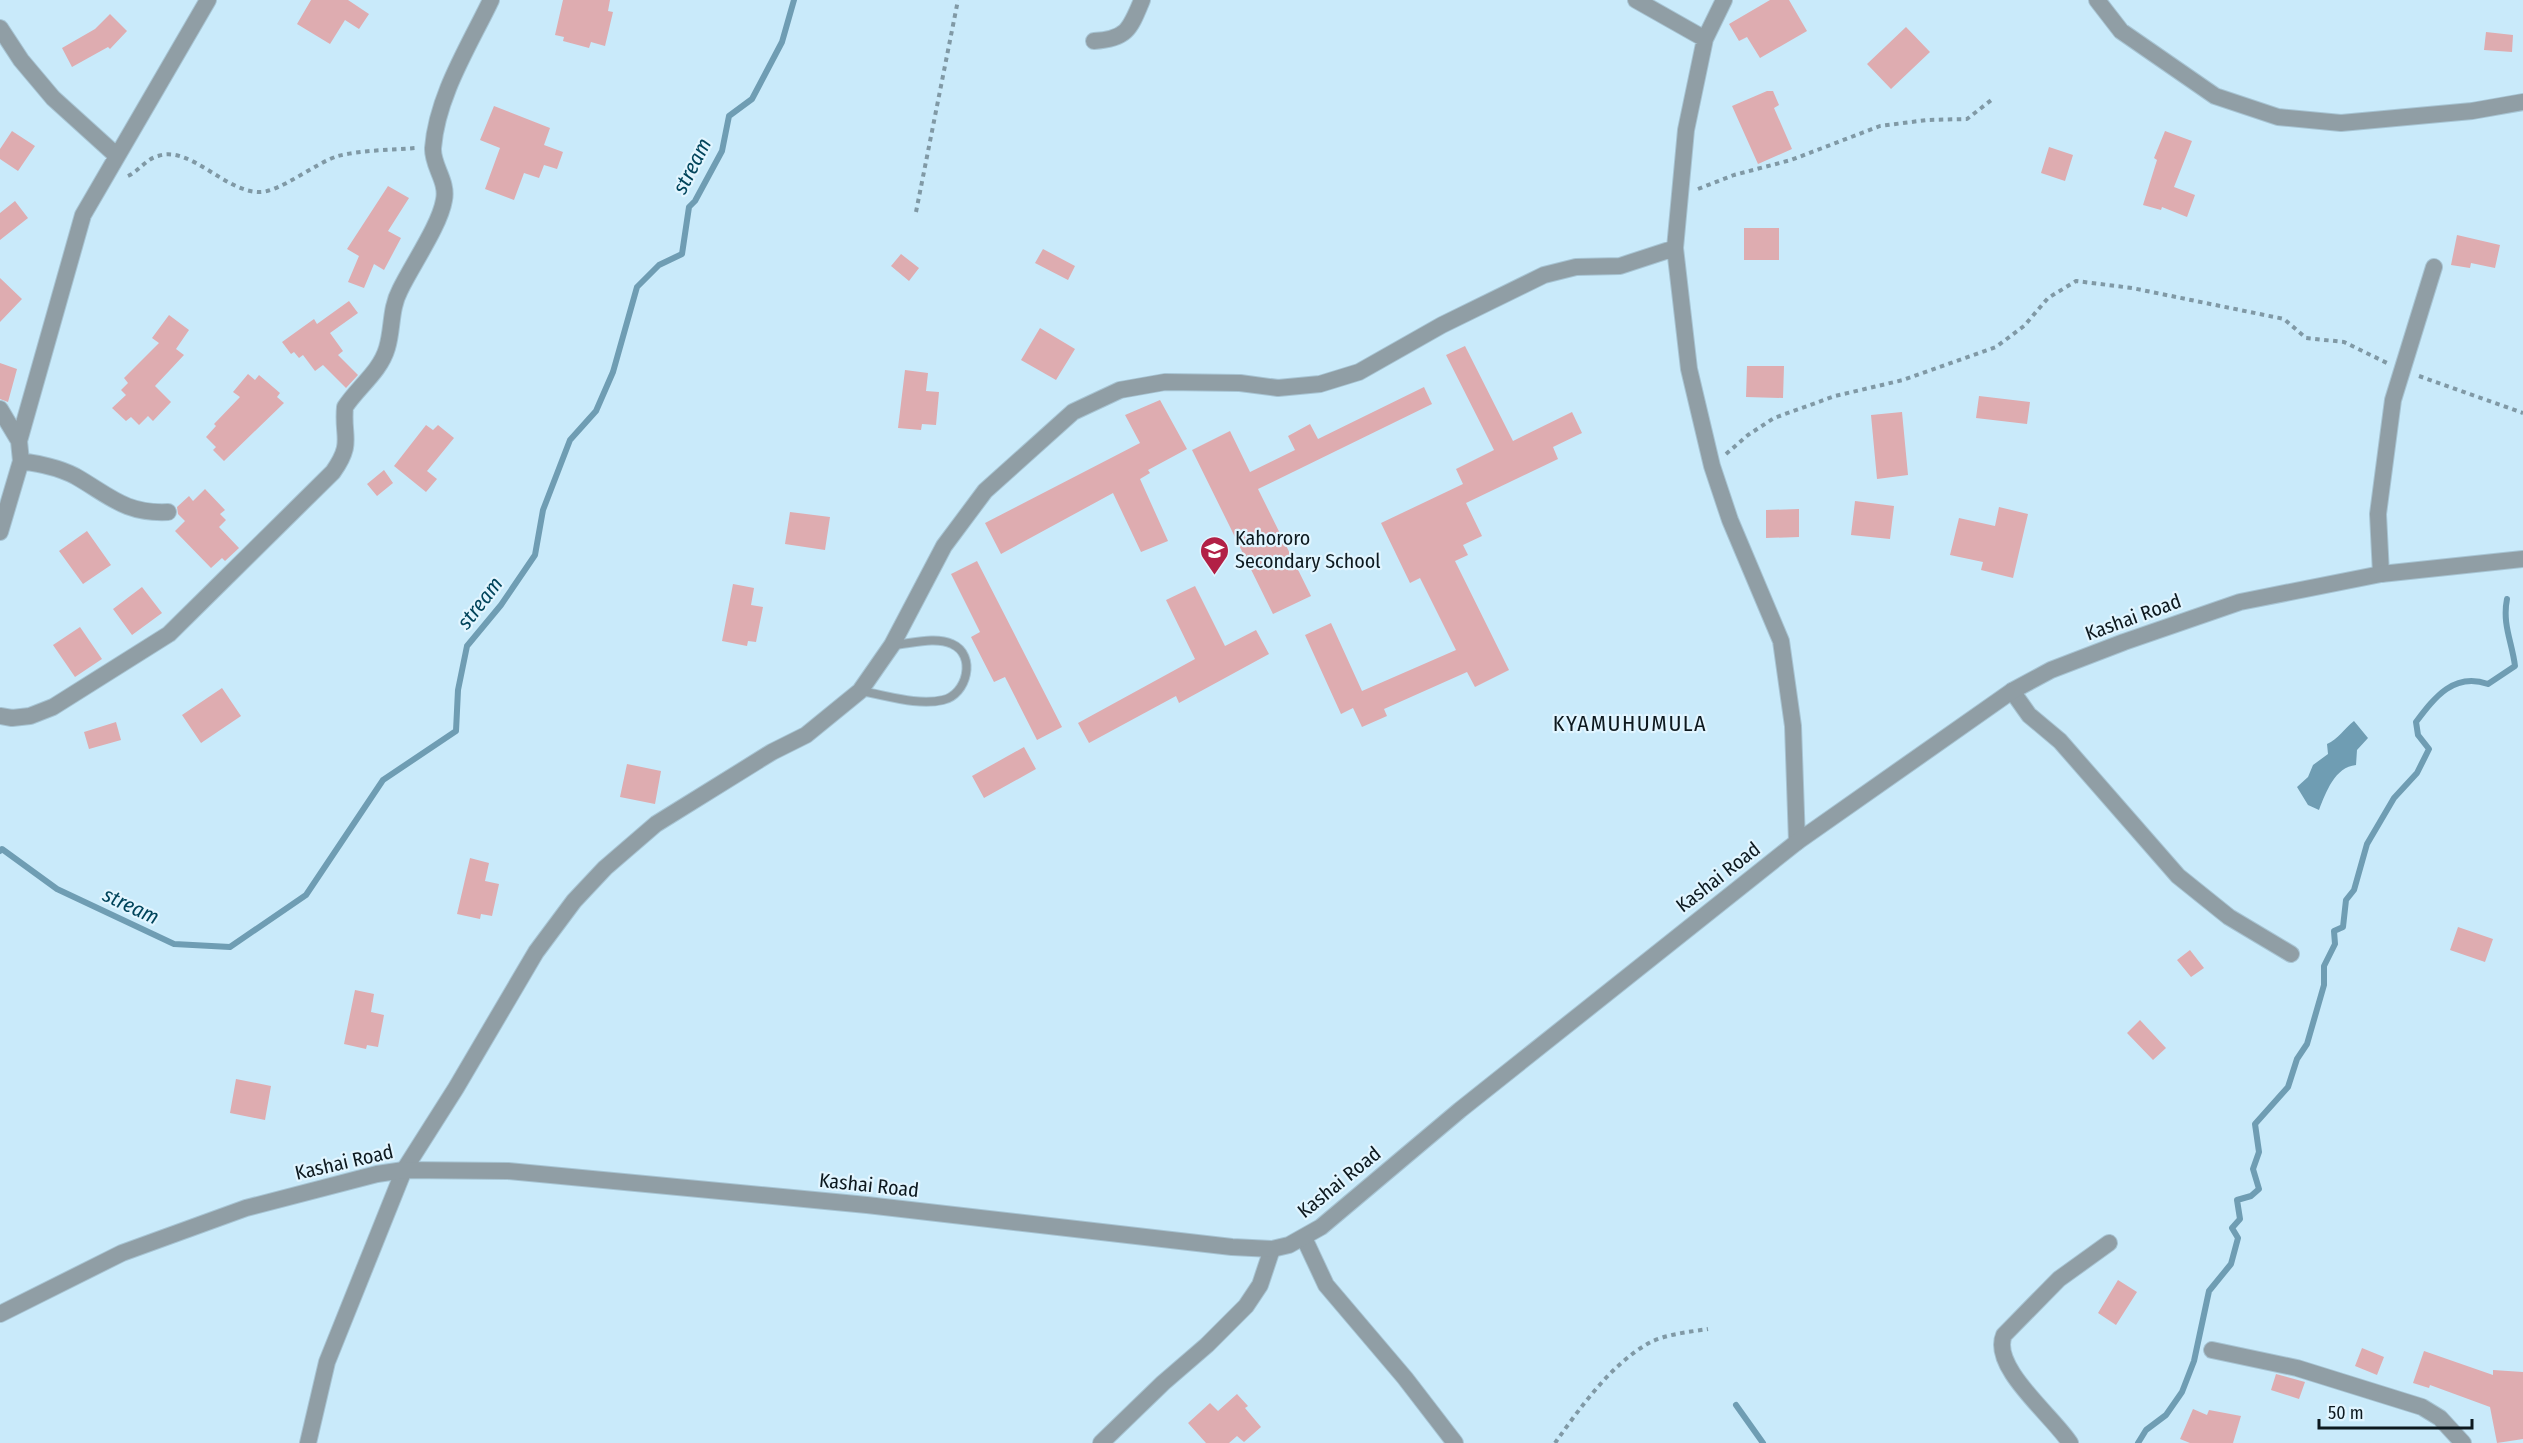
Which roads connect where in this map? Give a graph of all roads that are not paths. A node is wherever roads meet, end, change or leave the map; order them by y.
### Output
1 (208, 0) edge
2 (491, 0) edge
3 (1142, 0) edge
4 (1636, 0) edge
5 (1724, 0) edge
6 (2097, 0) edge
7 (0, 28) edge
8 (1705, 39) junction
9 (1094, 41) dead end
10 (2523, 102) edge
11 (117, 156) junction
12 (1675, 248) junction
13 (2434, 267) dead end
14 (0, 409) edge
15 (18, 441) junction
16 (21, 461) junction
17 (168, 512) dead end
18 (0, 532) edge
19 (2523, 560) edge
20 (2381, 574) junction
21 (892, 645) junction
22 (861, 691) junction
23 (2012, 691) junction
24 (0, 716) edge
25 (1797, 842) junction
26 (2290, 954) dead end
27 (404, 1170) junction
28 (1304, 1238) junction
29 (2109, 1243) dead end
30 (1272, 1249) junction
31 (0, 1314) edge
32 (2212, 1350) dead end
33 (308, 1443) edge
34 (1101, 1443) edge
35 (1455, 1443) edge
36 (2070, 1443) edge
37 (2463, 1443) edge

1 - 11 street
2 - 24 street
3 - 9 street
4 - 8 street
5 - 8 street
6 - 10 street
7 - 11 street
8 - 12 street
11 - 15 street
12 - 21 street
12 - 25 street
13 - 20 street
14 - 15 street
15 - 16 street
16 - 17 street
16 - 18 street
19 - 20 street, Kashai Road
20 - 23 street, Kashai Road
21 - 22 street
21 - 22 lane
22 - 27 street
23 - 25 street, Kashai Road
23 - 26 street
25 - 28 street, Kashai Road
27 - 30 street, Kashai Road
27 - 31 street, Kashai Road
27 - 33 street
28 - 30 street, Kashai Road
28 - 35 street
29 - 36 street
30 - 34 street
32 - 37 street

